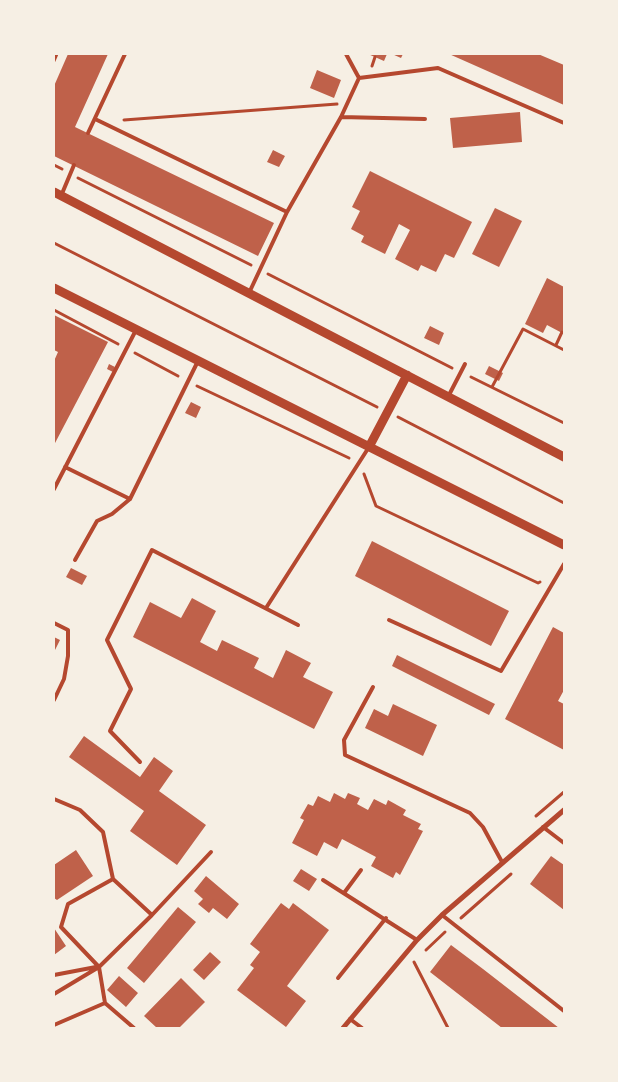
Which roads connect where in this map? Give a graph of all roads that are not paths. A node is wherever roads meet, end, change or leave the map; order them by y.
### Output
1 (125, 54) edge
2 (346, 54) edge
3 (359, 78) junction
4 (341, 116) junction
5 (95, 119) junction
6 (425, 119) dead end
7 (564, 123) edge
8 (88, 133) dead end
9 (74, 166) dead end
10 (58, 194) edge
11 (287, 212) junction
12 (54, 288) edge
13 (248, 295) junction
14 (136, 330) junction
15 (198, 361) junction
16 (465, 364) dead end
17 (407, 375) junction
18 (448, 396) junction
19 (369, 447) junction
20 (564, 456) edge
21 (65, 467) junction
22 (54, 489) edge
23 (130, 499) junction
24 (564, 546) edge
25 (76, 560) dead end
26 (563, 566) edge
27 (266, 608) junction
28 (389, 620) dead end
29 (54, 623) edge
30 (298, 624) dead end
31 (373, 687) dead end
32 (54, 700) edge
33 (140, 762) dead end
34 (54, 799) edge
35 (564, 810) edge
36 (543, 827) junction
37 (564, 843) edge
38 (210, 852) dead end
39 (502, 862) junction
40 (360, 870) dead end
41 (112, 879) junction
42 (323, 880) dead end
43 (344, 893) junction
44 (152, 915) junction
45 (442, 915) junction
46 (386, 918) junction
47 (417, 940) junction
48 (99, 967) junction
49 (54, 975) edge
50 (338, 978) dead end
51 (54, 994) edge
52 (105, 1003) junction
53 (564, 1011) edge
54 (350, 1019) junction
55 (54, 1025) edge
56 (134, 1028) edge
57 (343, 1028) edge
58 (362, 1028) edge

1 - 5 lane
2 - 3 lane
3 - 4 lane
3 - 7 lane
4 - 6 lane
4 - 11 lane
5 - 8 lane
5 - 11 lane
9 - 10 lane
10 - 13 street
11 - 13 lane
12 - 14 street
13 - 17 street
14 - 15 street
14 - 21 lane
15 - 19 street
15 - 23 lane
16 - 18 lane
17 - 18 street
17 - 19 street
18 - 20 street
19 - 24 street
19 - 27 lane
21 - 22 lane
21 - 23 lane
23 - 25 lane
26 - 28 lane
27 - 30 lane
27 - 33 lane
29 - 32 lane
31 - 39 lane
34 - 41 lane
35 - 36 street
36 - 37 lane
36 - 39 street
38 - 44 lane
39 - 45 street
40 - 43 lane
41 - 44 lane
41 - 48 lane
42 - 43 lane
43 - 46 lane
44 - 48 lane
45 - 47 street
45 - 53 lane
46 - 47 lane
46 - 50 lane
47 - 54 street
48 - 49 lane
48 - 51 lane
48 - 52 lane
52 - 55 lane
52 - 56 lane
54 - 57 street
54 - 58 lane

